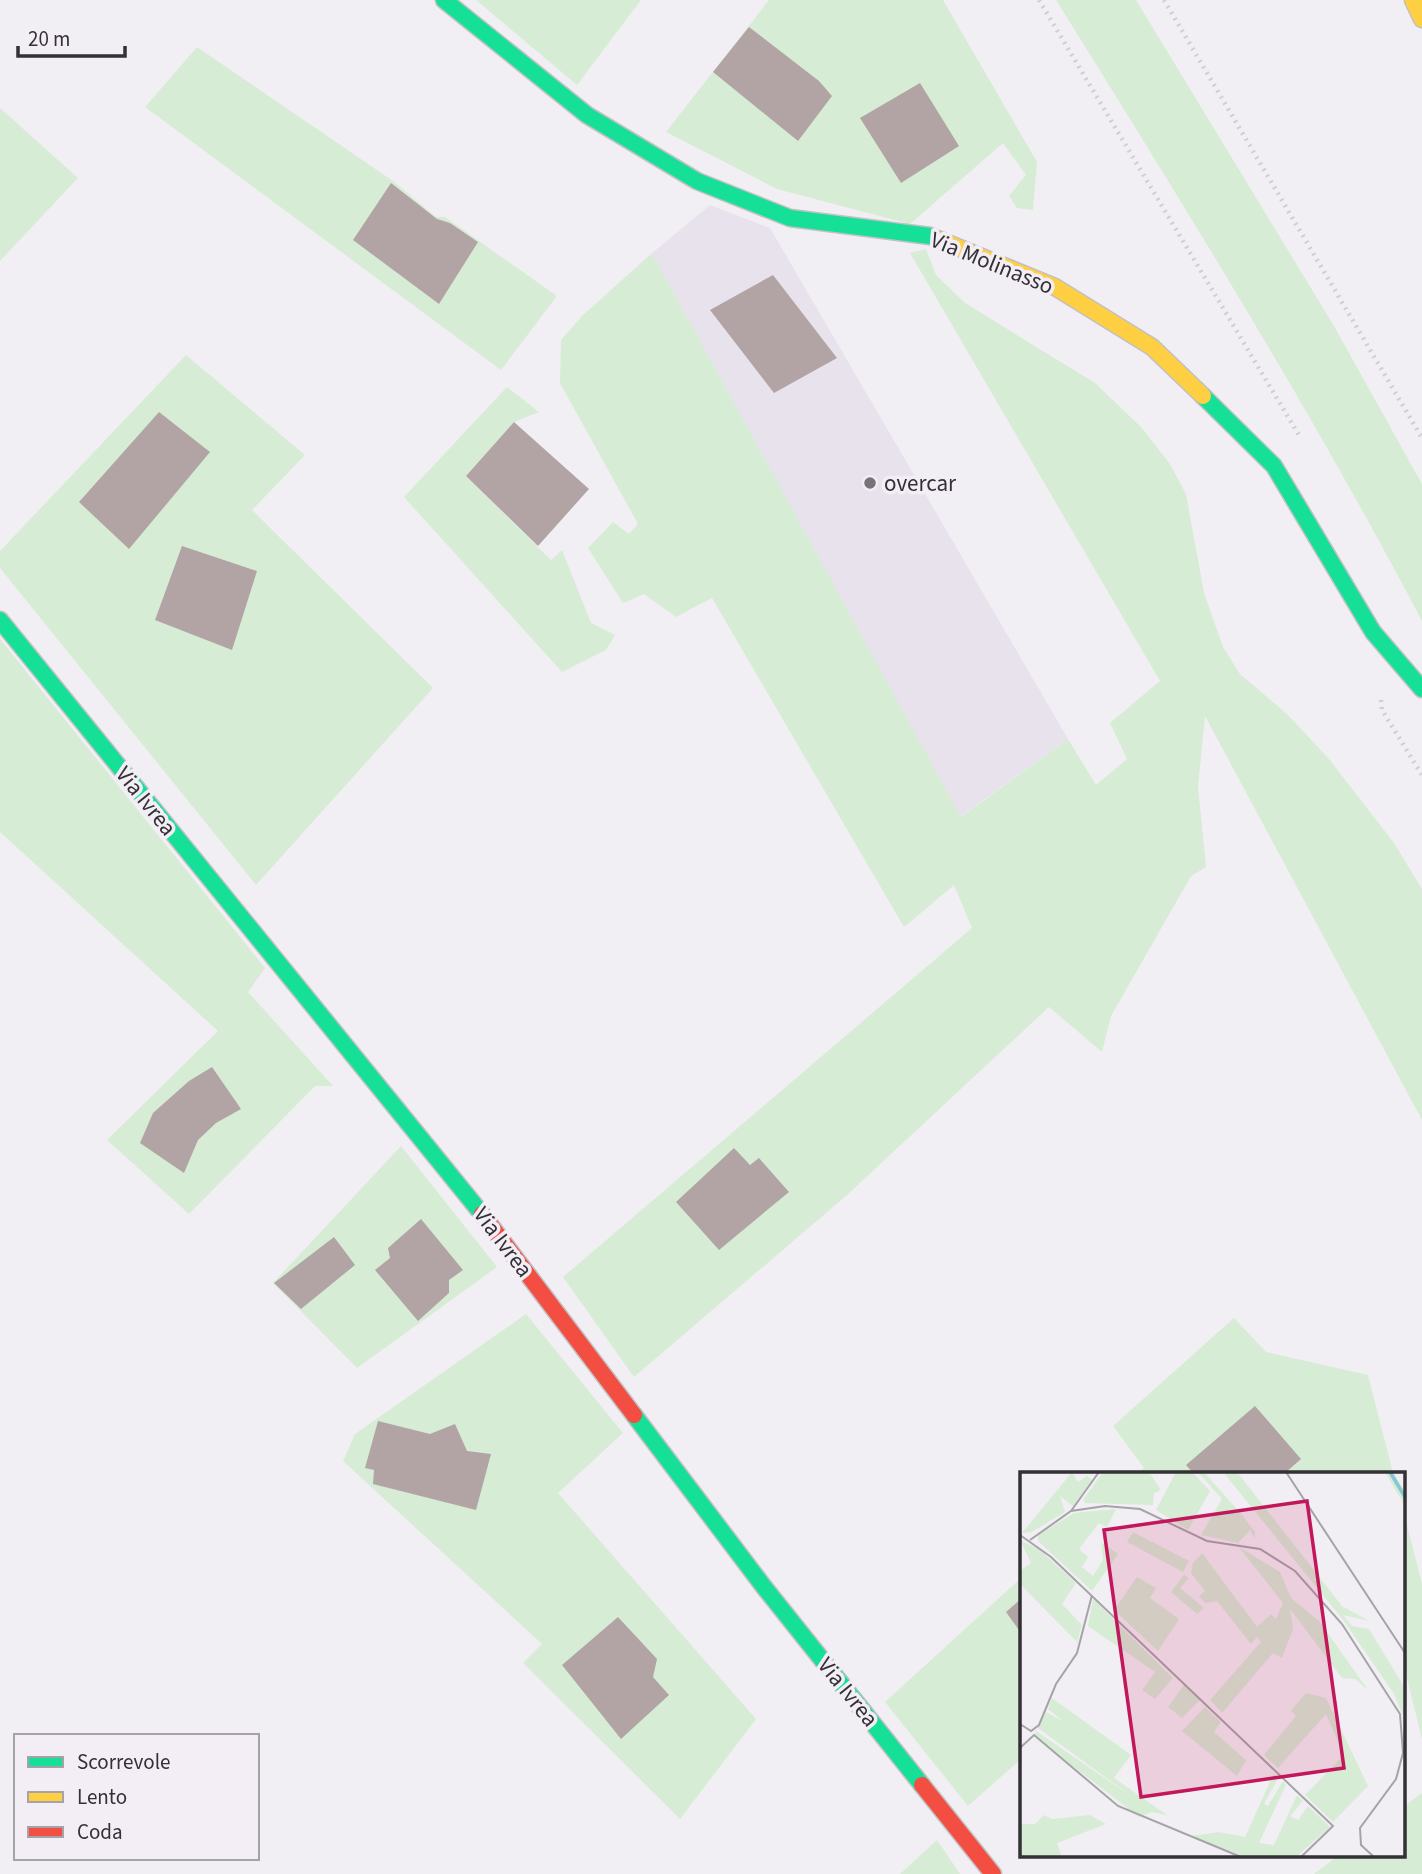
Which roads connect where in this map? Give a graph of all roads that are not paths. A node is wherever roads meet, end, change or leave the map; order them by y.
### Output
1 (444, 0) edge
2 (1413, 0) edge
3 (1422, 19) edge
4 (0, 620) edge
5 (1422, 689) edge
6 (993, 1874) edge

1 - 5 street, Via Molinasso
2 - 3 street
4 - 6 street, Via Ivrea

